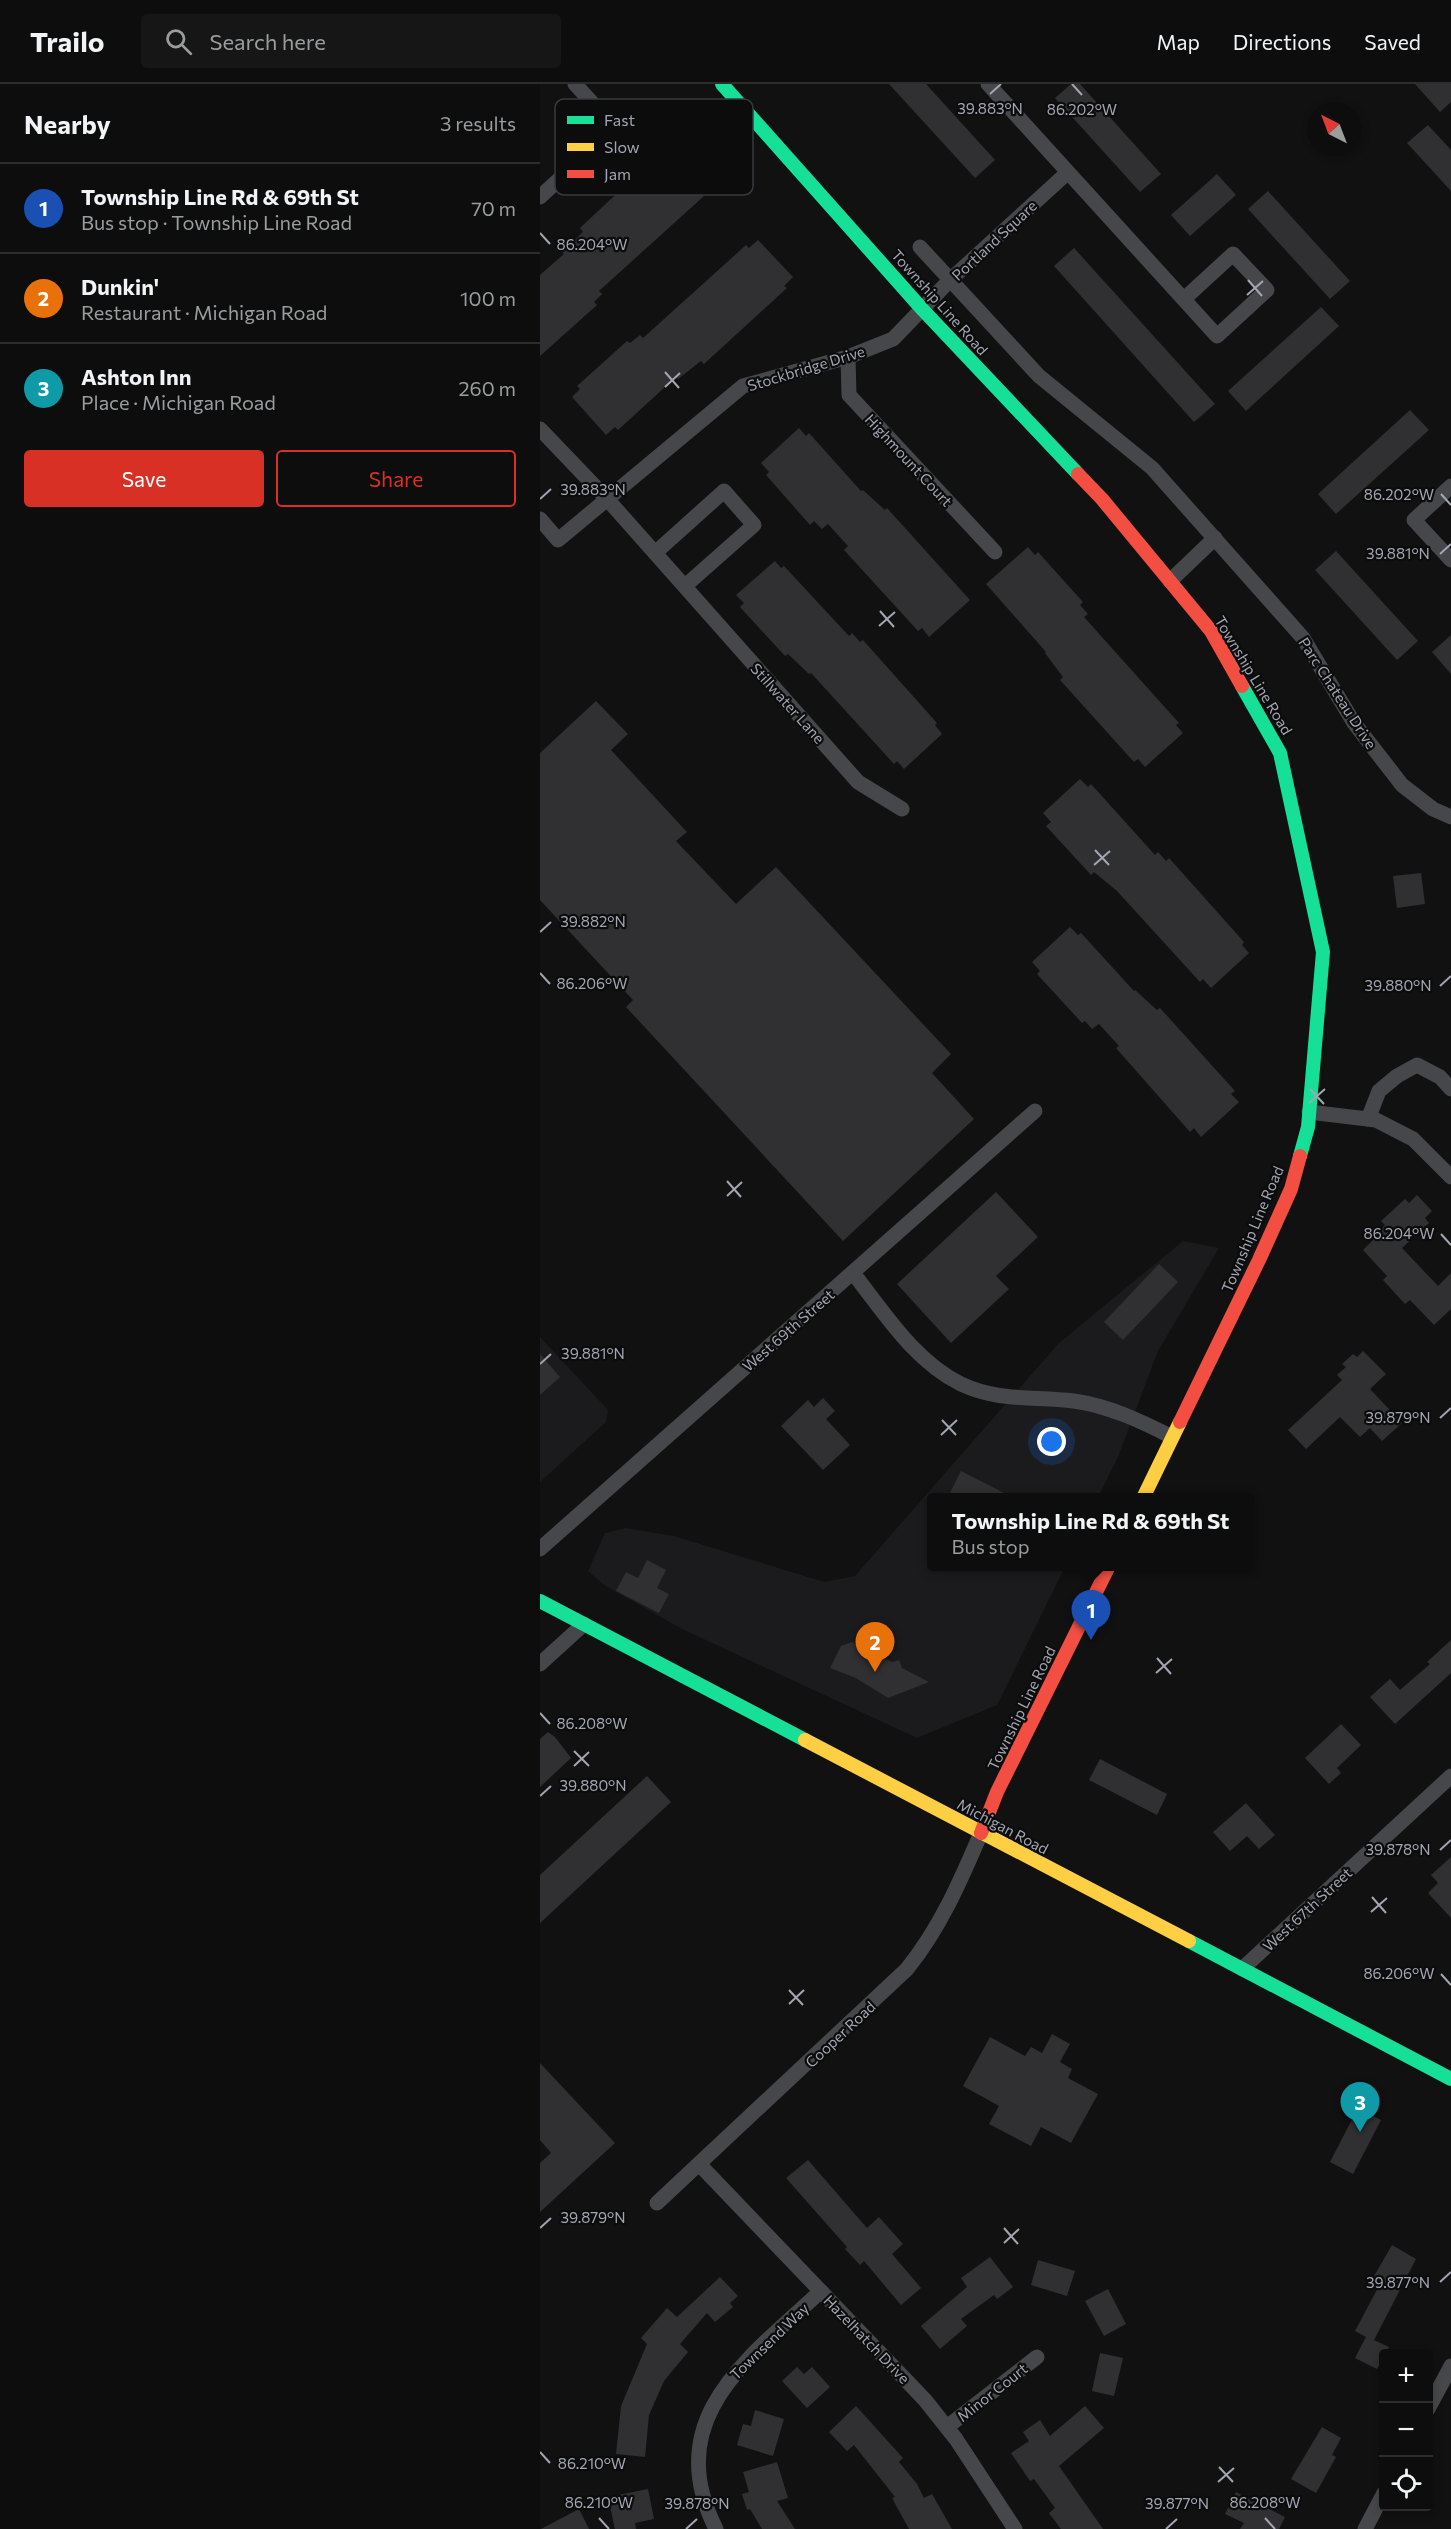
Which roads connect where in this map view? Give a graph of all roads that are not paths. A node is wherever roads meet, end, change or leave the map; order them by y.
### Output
1 (575, 84) edge
2 (722, 84) edge
3 (988, 84) edge
4 (589, 99) edge
5 (735, 99) edge
6 (753, 119) edge
7 (1068, 173) junction
8 (555, 183) edge
9 (540, 197) edge
10 (920, 248) dead end
11 (950, 280) junction
12 (1184, 299) junction
13 (924, 310) junction
14 (848, 357) junction
15 (540, 429) edge
16 (1451, 486) edge
17 (608, 500) junction
18 (540, 519) edge
19 (1215, 538) junction
20 (995, 552) dead end
21 (655, 553) junction
22 (1451, 560) edge
23 (1170, 581) junction
24 (685, 586) junction
25 (902, 809) dead end
26 (1451, 817) edge
27 (1451, 1089) edge
28 (1035, 1112) dead end
29 (1310, 1112) junction
30 (1368, 1119) junction
31 (1451, 1178) edge
32 (852, 1273) junction
33 (1172, 1437) junction
34 (1145, 1493) edge
35 (540, 1549) edge
36 (1107, 1571) edge
37 (540, 1601) edge
38 (584, 1624) junction
39 (540, 1664) edge
40 (1451, 1776) edge
41 (981, 1833) junction
42 (1242, 1969) junction
43 (1451, 2079) edge
44 (699, 2164) junction
45 (657, 2203) dead end
46 (821, 2291) junction
47 (1037, 2357) dead end
48 (1451, 2366) edge
49 (1431, 2403) edge
50 (947, 2427) junction
51 (1379, 2501) edge
52 (716, 2529) edge
53 (1015, 2529) edge
54 (1365, 2529) edge

1 - 4 street
2 - 5 main road, Township Line Road
3 - 7 street
6 - 13 main road, Township Line Road
7 - 11 street, Portland Square
7 - 12 street
8 - 9 street
10 - 11 street, Parc Chateau Drive
11 - 13 street, Portland Square
11 - 19 street, Parc Chateau Drive
12 - 12 street
13 - 14 street, Stockbridge Drive
13 - 23 main road, Township Line Road
14 - 17 street, Stockbridge Drive
14 - 20 street, Highmount Court
15 - 17 street
16 - 22 street
17 - 18 street, Stockbridge Drive
17 - 21 street, Stillwater Lane
19 - 23 street
19 - 26 street, Parc Chateau Drive
21 - 24 street, Stillwater Lane
21 - 24 street
23 - 29 main road, Township Line Road
24 - 25 street, Stillwater Lane
27 - 30 street
28 - 32 street, West 69th Street
29 - 30 street
29 - 33 main road, Township Line Road
30 - 31 street
32 - 33 street
32 - 35 street, West 69th Street
33 - 34 main road, Township Line Road
36 - 41 main road, Township Line Road
37 - 38 main road, Michigan Road
38 - 39 street
38 - 41 main road, Michigan Road
40 - 42 street, West 67th Street
41 - 42 main road, Michigan Road
41 - 44 street, Cooper Road
42 - 43 main road, Michigan Road
44 - 45 street, Cooper Road
44 - 46 street, Hazelhatch Drive
46 - 50 street, Hazelhatch Drive
46 - 52 street, Townsend Way
47 - 50 street, Minor Court
48 - 49 street
50 - 53 street, Hazelhatch Drive
51 - 54 street

